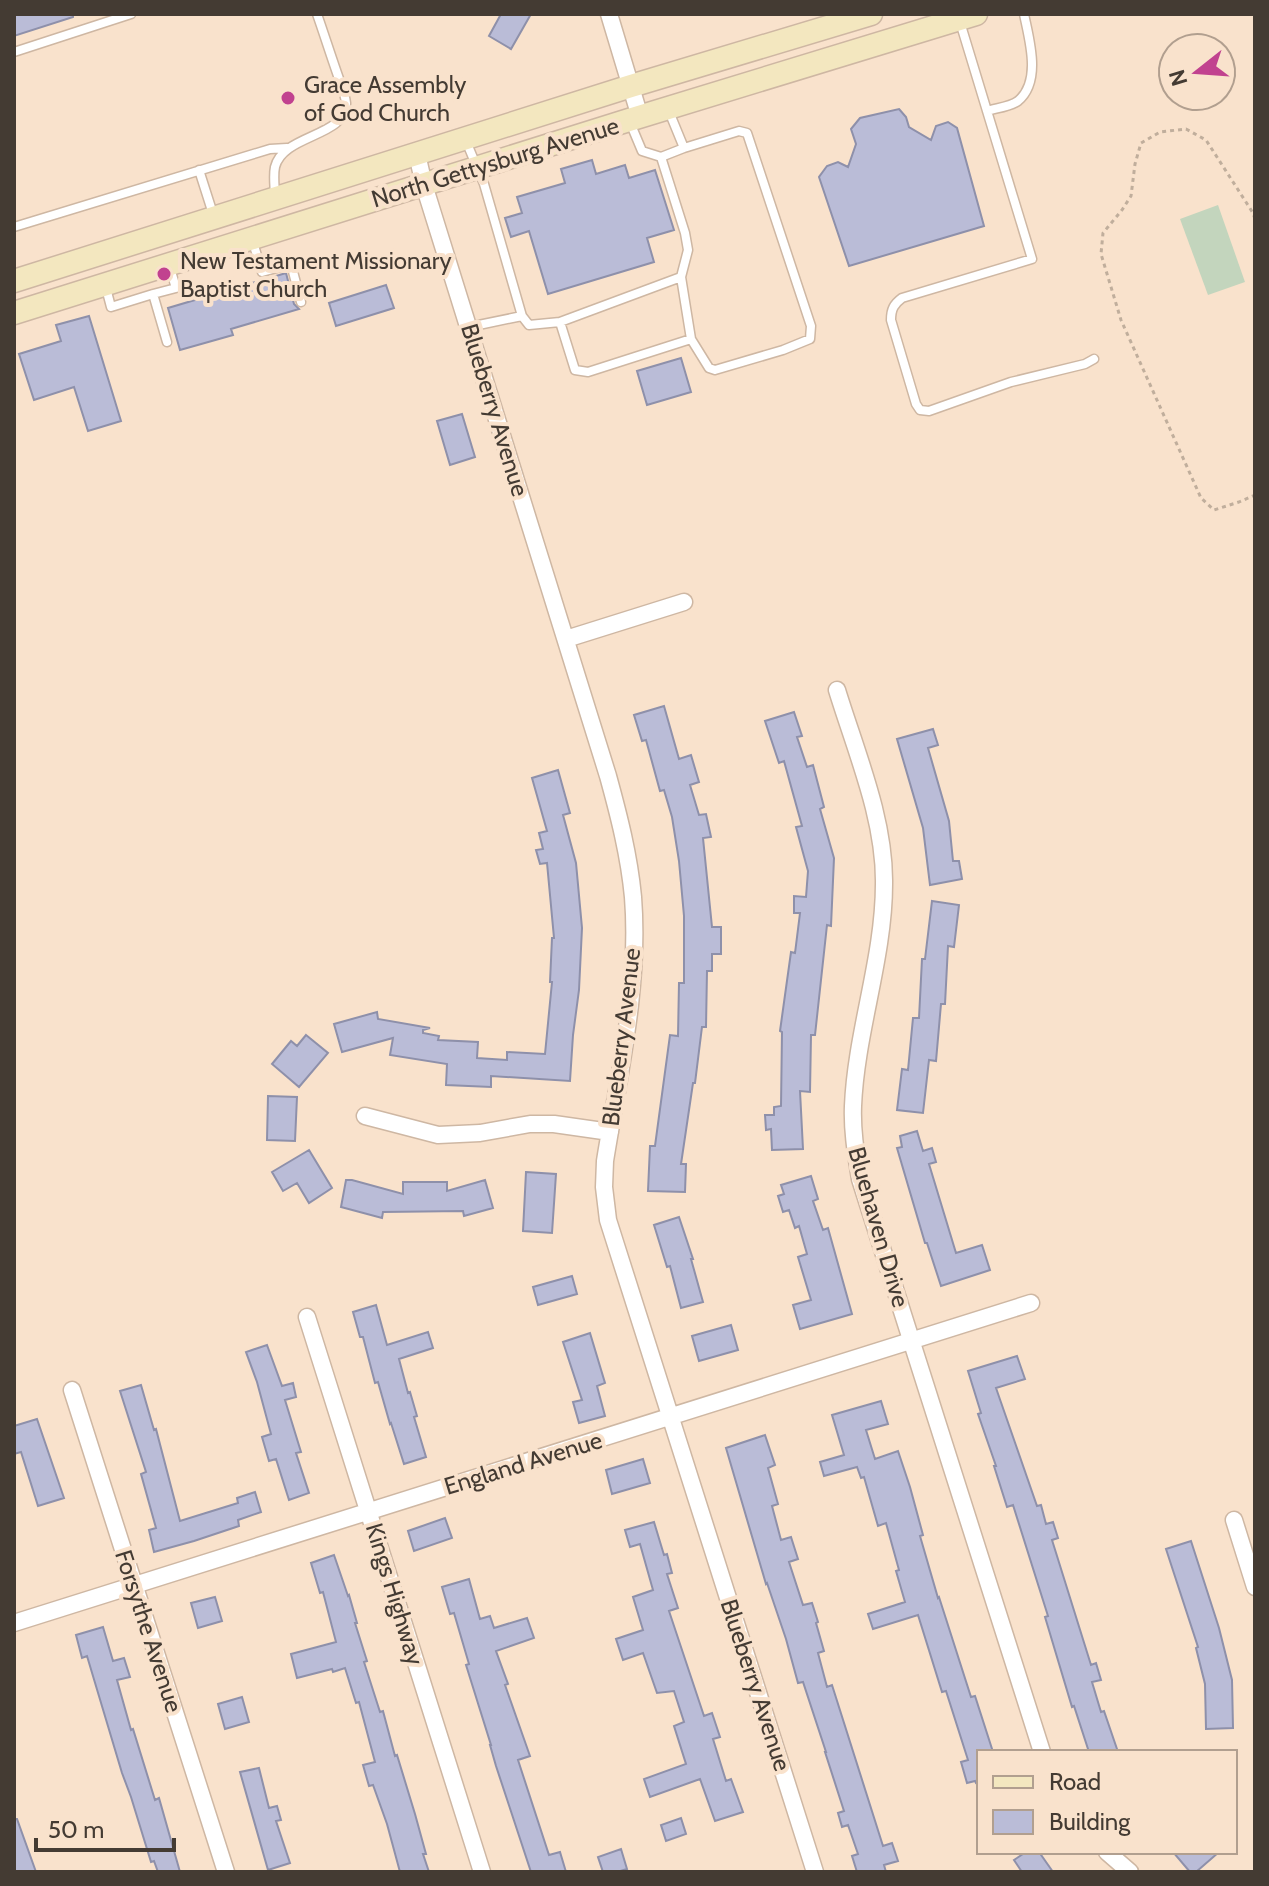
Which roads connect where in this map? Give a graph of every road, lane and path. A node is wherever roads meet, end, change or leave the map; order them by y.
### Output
1 (131, 14) edge
2 (317, 14) edge
3 (609, 14) edge
4 (871, 14) edge
5 (1024, 14) edge
6 (967, 17) edge
7 (14, 52) edge
8 (631, 86) junction
9 (668, 108) junction
10 (987, 111) junction
11 (635, 118) junction
12 (465, 138) junction
13 (287, 148) junction
14 (684, 148) junction
15 (417, 154) junction
16 (661, 157) junction
17 (478, 167) junction
18 (199, 170) junction
19 (424, 185) junction
20 (275, 199) junction
21 (214, 218) junction
22 (1255, 219) edge
23 (14, 227) edge
24 (284, 228) junction
25 (252, 238) junction
26 (223, 247) junction
27 (169, 264) junction
28 (681, 277) junction
29 (14, 281) edge
30 (105, 284) junction
31 (153, 294) junction
32 (301, 302) dead end
33 (14, 313) edge
34 (522, 316) junction
35 (560, 322) junction
36 (469, 327) junction
37 (691, 339) junction
38 (167, 342) dead end
39 (1094, 359) dead end
40 (1255, 495) edge
41 (684, 602) dead end
42 (566, 639) junction
43 (837, 690) dead end
44 (365, 1116) dead end
45 (610, 1132) junction
46 (1031, 1303) dead end
47 (307, 1317) dead end
48 (912, 1340) junction
49 (72, 1390) dead end
50 (671, 1417) junction
51 (369, 1512) junction
52 (1234, 1520) dead end
53 (134, 1585) junction
54 (1255, 1587) edge
55 (14, 1623) edge
56 (1041, 1750) edge
57 (1109, 1854) edge
58 (226, 1872) edge
59 (482, 1872) edge
60 (815, 1872) edge
61 (1130, 1872) edge

1 - 7 lane
2 - 13 lane
3 - 8 street
4 - 8 main road, North Gettysburg Avenue
5 - 10 lane
6 - 9 main road, North Gettysburg Avenue
6 - 10 lane
8 - 11 street
8 - 12 main road, North Gettysburg Avenue
9 - 11 main road, North Gettysburg Avenue
9 - 14 lane
10 - 39 lane
11 - 16 lane
11 - 17 main road, North Gettysburg Avenue
12 - 15 main road, North Gettysburg Avenue
12 - 17 lane
13 - 18 lane
13 - 20 lane
14 - 16 lane
14 - 37 lane
15 - 19 street, Blueberry Avenue
15 - 20 main road, North Gettysburg Avenue
16 - 28 lane
17 - 19 main road, North Gettysburg Avenue
17 - 34 lane
18 - 21 lane
18 - 23 lane
19 - 24 main road, North Gettysburg Avenue
19 - 36 street, Blueberry Avenue
20 - 21 main road, North Gettysburg Avenue
20 - 24 main road
21 - 26 main road
21 - 29 main road, North Gettysburg Avenue
22 - 40 path
24 - 25 main road, North Gettysburg Avenue
25 - 26 main road, North Gettysburg Avenue
25 - 32 lane
26 - 27 main road, North Gettysburg Avenue
27 - 30 main road, North Gettysburg Avenue
27 - 31 lane
28 - 35 lane
28 - 37 lane
30 - 31 lane
30 - 33 main road, North Gettysburg Avenue
31 - 38 lane
34 - 35 lane
34 - 36 lane
35 - 37 lane
36 - 42 street, Blueberry Avenue
41 - 42 street
42 - 45 street, Blueberry Avenue
43 - 48 street, Bluehaven Drive
44 - 45 street
45 - 50 street, Blueberry Avenue
46 - 48 street, England Avenue
47 - 51 street, Kings Highway
48 - 50 street, England Avenue
48 - 56 street, Bluehaven Drive
49 - 53 street, Forsythe Avenue
50 - 51 street, England Avenue
50 - 60 street, Blueberry Avenue
51 - 53 street, England Avenue
51 - 59 street, Kings Highway
52 - 54 street
53 - 55 street, England Avenue
53 - 58 street, Forsythe Avenue
57 - 61 street

